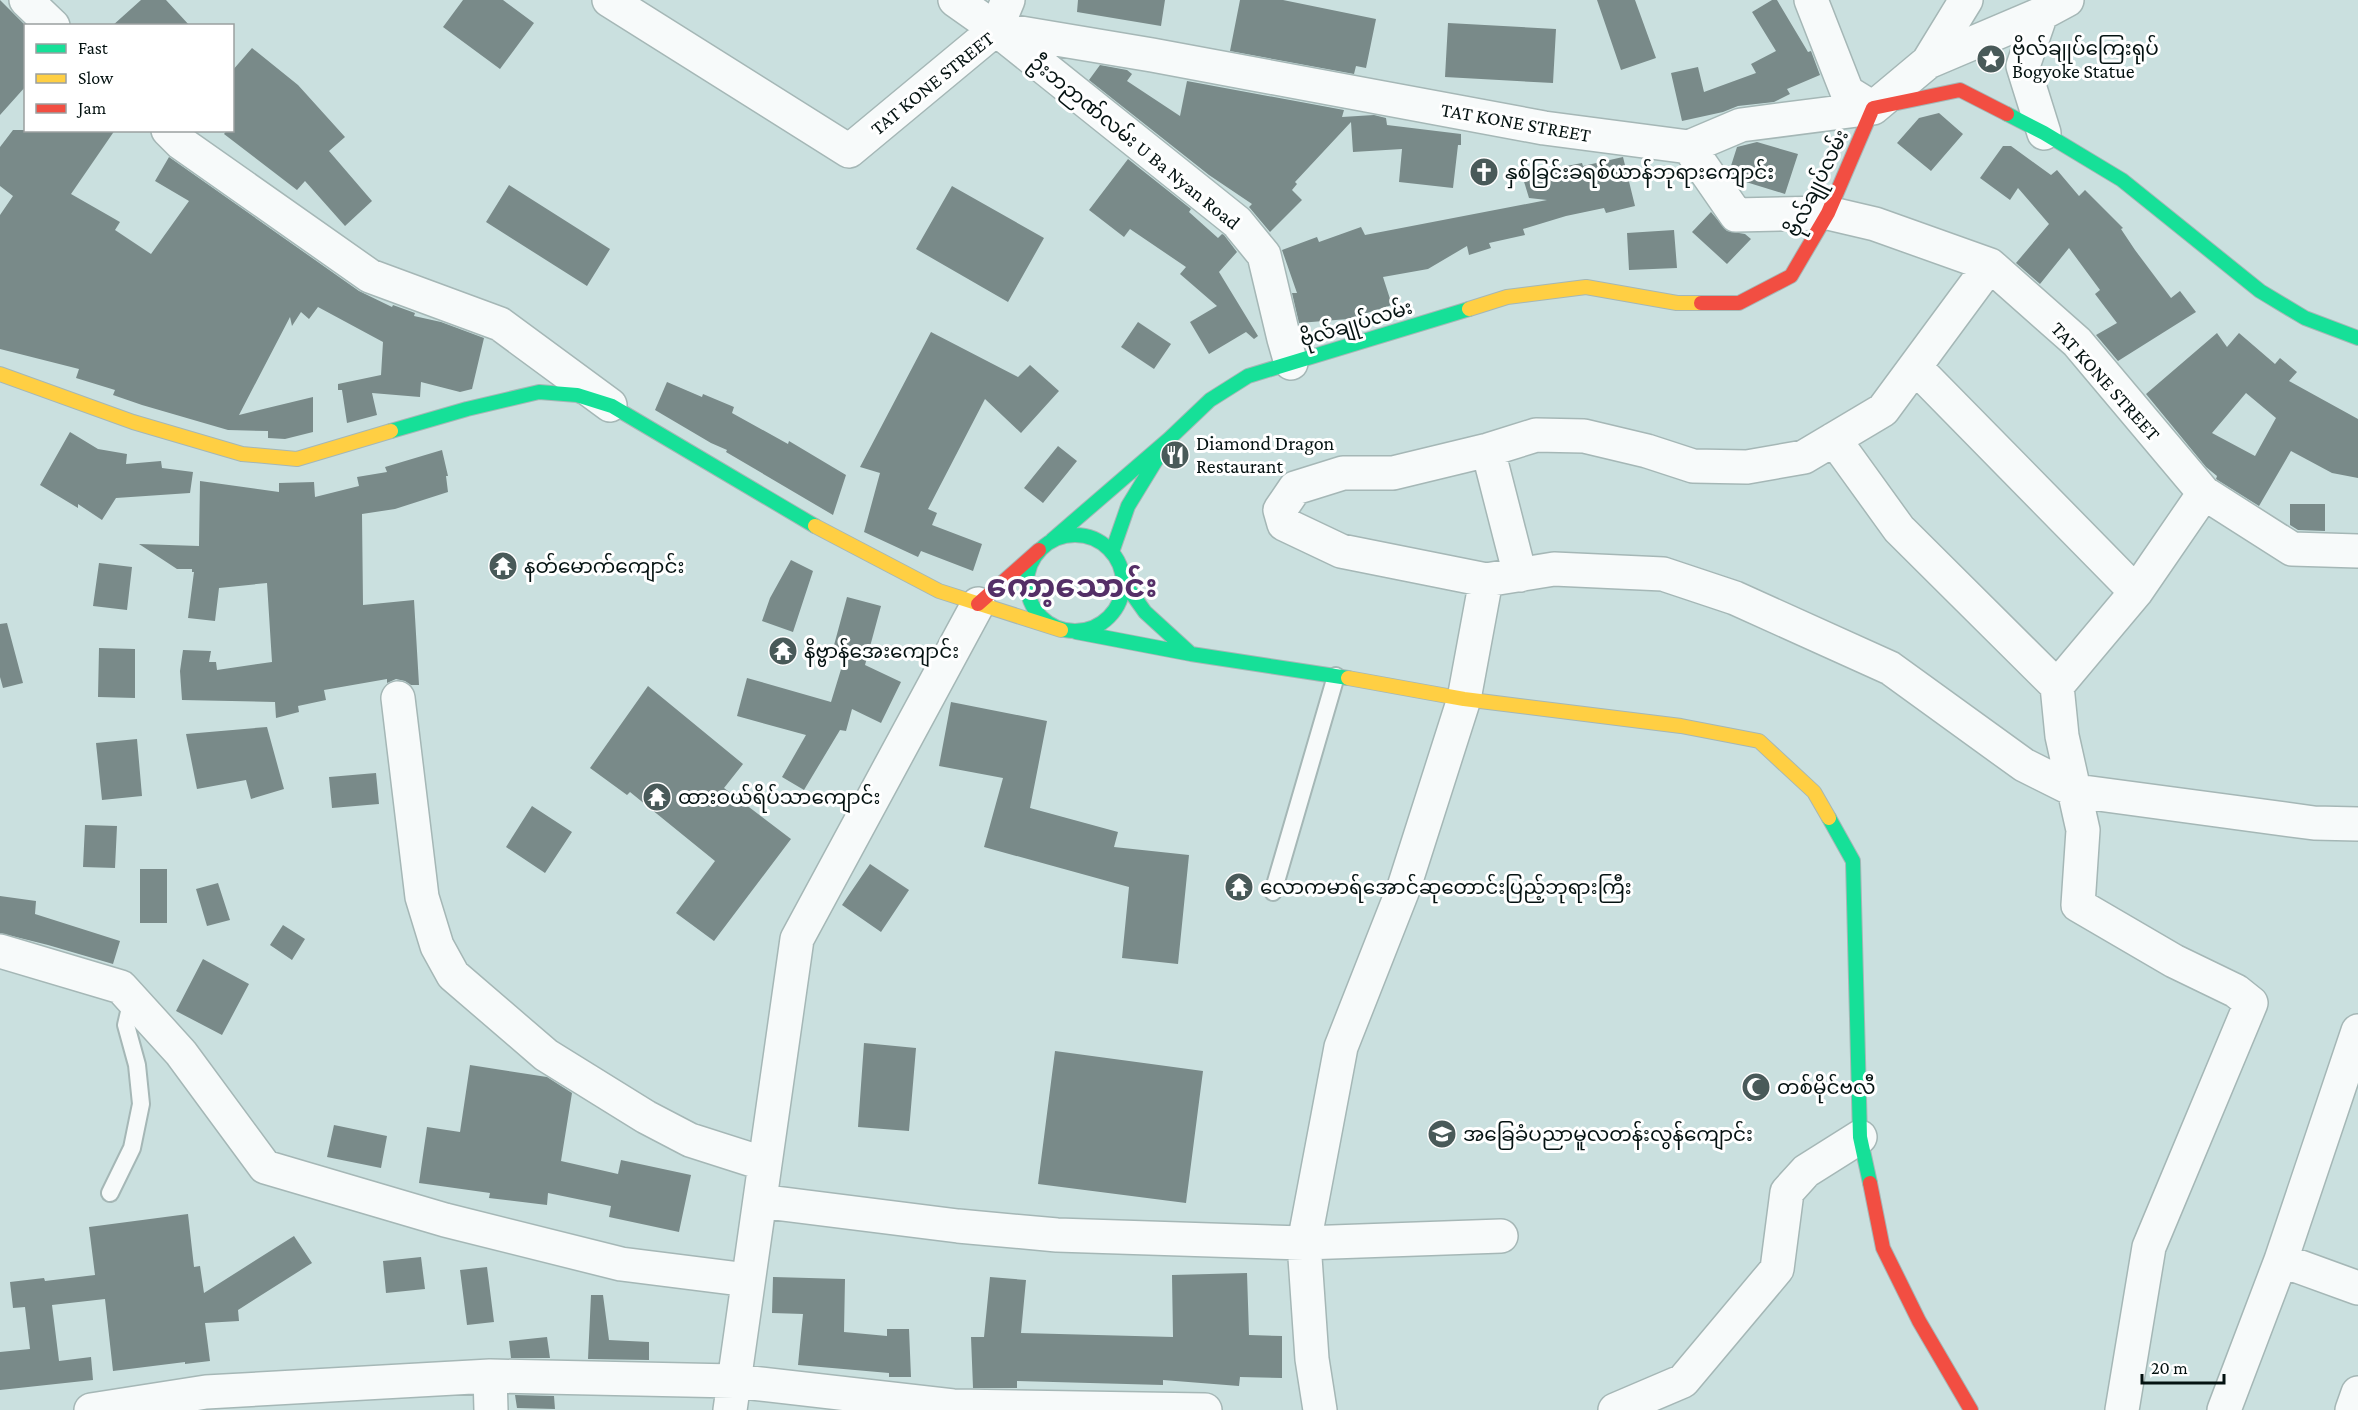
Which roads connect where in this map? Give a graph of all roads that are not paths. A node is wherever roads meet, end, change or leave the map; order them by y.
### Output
1 (26, 0) edge
2 (609, 0) edge
3 (955, 0) edge
4 (1811, 0) edge
5 (1966, 0) edge
6 (2054, 7) edge
7 (1002, 15) edge
8 (51, 24) edge
9 (1928, 62) junction
10 (1873, 108) junction
11 (170, 132) edge
12 (2044, 133) junction
13 (1689, 147) junction
14 (1828, 213) junction
15 (1990, 265) junction
16 (2358, 338) edge
17 (1291, 363) junction
18 (1915, 367) junction
19 (0, 375) edge
20 (612, 406) junction
21 (1169, 439) junction
22 (1834, 439) junction
23 (1488, 450) junction
24 (2204, 493) junction
25 (1052, 540) junction
26 (1039, 550) junction
27 (2358, 551) edge
28 (1112, 552) junction
29 (1520, 574) junction
30 (1485, 580) junction
31 (1123, 581) junction
32 (2136, 592) junction
33 (978, 604) junction
34 (1061, 630) junction
35 (1076, 632) junction
36 (1191, 654) junction
37 (1336, 676) junction
38 (2057, 686) junction
39 (398, 698) dead end
40 (1464, 699) junction
41 (2076, 791) junction
42 (2358, 824) edge
43 (1274, 892) dead end
44 (0, 951) edge
45 (132, 999) junction
46 (2358, 1031) edge
47 (1860, 1137) junction
48 (765, 1164) junction
49 (110, 1193) dead end
50 (759, 1202) junction
51 (1501, 1236) dead end
52 (1304, 1243) junction
53 (2281, 1260) junction
54 (748, 1280) junction
55 (2358, 1288) edge
56 (490, 1376) junction
57 (2358, 1393) edge
58 (732, 1395) edge
59 (315, 1398) edge
60 (92, 1410) edge
61 (491, 1410) edge
62 (1205, 1410) edge
63 (1320, 1410) edge
64 (1615, 1410) edge
65 (1971, 1410) edge
66 (2122, 1410) edge
67 (2223, 1410) edge
68 (2352, 1410) edge

1 - 8 street
2 - 7 street, TAT KONE STREET
3 - 7 street, ဦးဘဉာဏ်လမ်း U Ba Nyan Road
4 - 10 street
5 - 9 street
6 - 9 street
6 - 12 street
7 - 13 street, TAT KONE STREET
7 - 17 street, ဦးဘဉာဏ်လမ်း U Ba Nyan Road
9 - 10 street
10 - 12 main road
10 - 13 street
10 - 14 main road, ဗိုလ်ချုပ်လမ်း
11 - 20 street
12 - 16 main road
13 - 14 street, TAT KONE STREET
14 - 15 street, TAT KONE STREET
14 - 17 main road, ဗိုလ်ချုပ်လမ်း
15 - 18 street
15 - 24 street, TAT KONE STREET
17 - 21 main road, ဗိုလ်ချုပ်လမ်း
18 - 22 street
18 - 32 street
19 - 20 main road
20 - 33 main road
21 - 25 main road
21 - 28 main road
22 - 23 street
22 - 38 street
23 - 29 street
23 - 30 street
24 - 27 street, TAT KONE STREET
24 - 32 street
25 - 26 main road
25 - 28 main road
26 - 33 main road
26 - 34 main road
28 - 31 main road
29 - 30 street
29 - 41 street
30 - 40 street
31 - 35 main road
31 - 36 main road
32 - 38 street
33 - 34 main road
33 - 48 street
34 - 35 main road
35 - 36 main road
36 - 37 main road
37 - 40 main road
37 - 43 lane
38 - 41 street
39 - 48 street
40 - 47 main road
40 - 52 street
41 - 42 street
41 - 66 street
44 - 45 street
45 - 49 lane
45 - 54 street
46 - 53 street
47 - 64 street
47 - 65 main road
48 - 50 street
50 - 52 street
50 - 54 street
51 - 52 street
52 - 63 street
53 - 55 street
53 - 67 street
54 - 58 street
56 - 58 street
56 - 59 street
56 - 61 street
57 - 68 street
58 - 62 street
59 - 60 street

